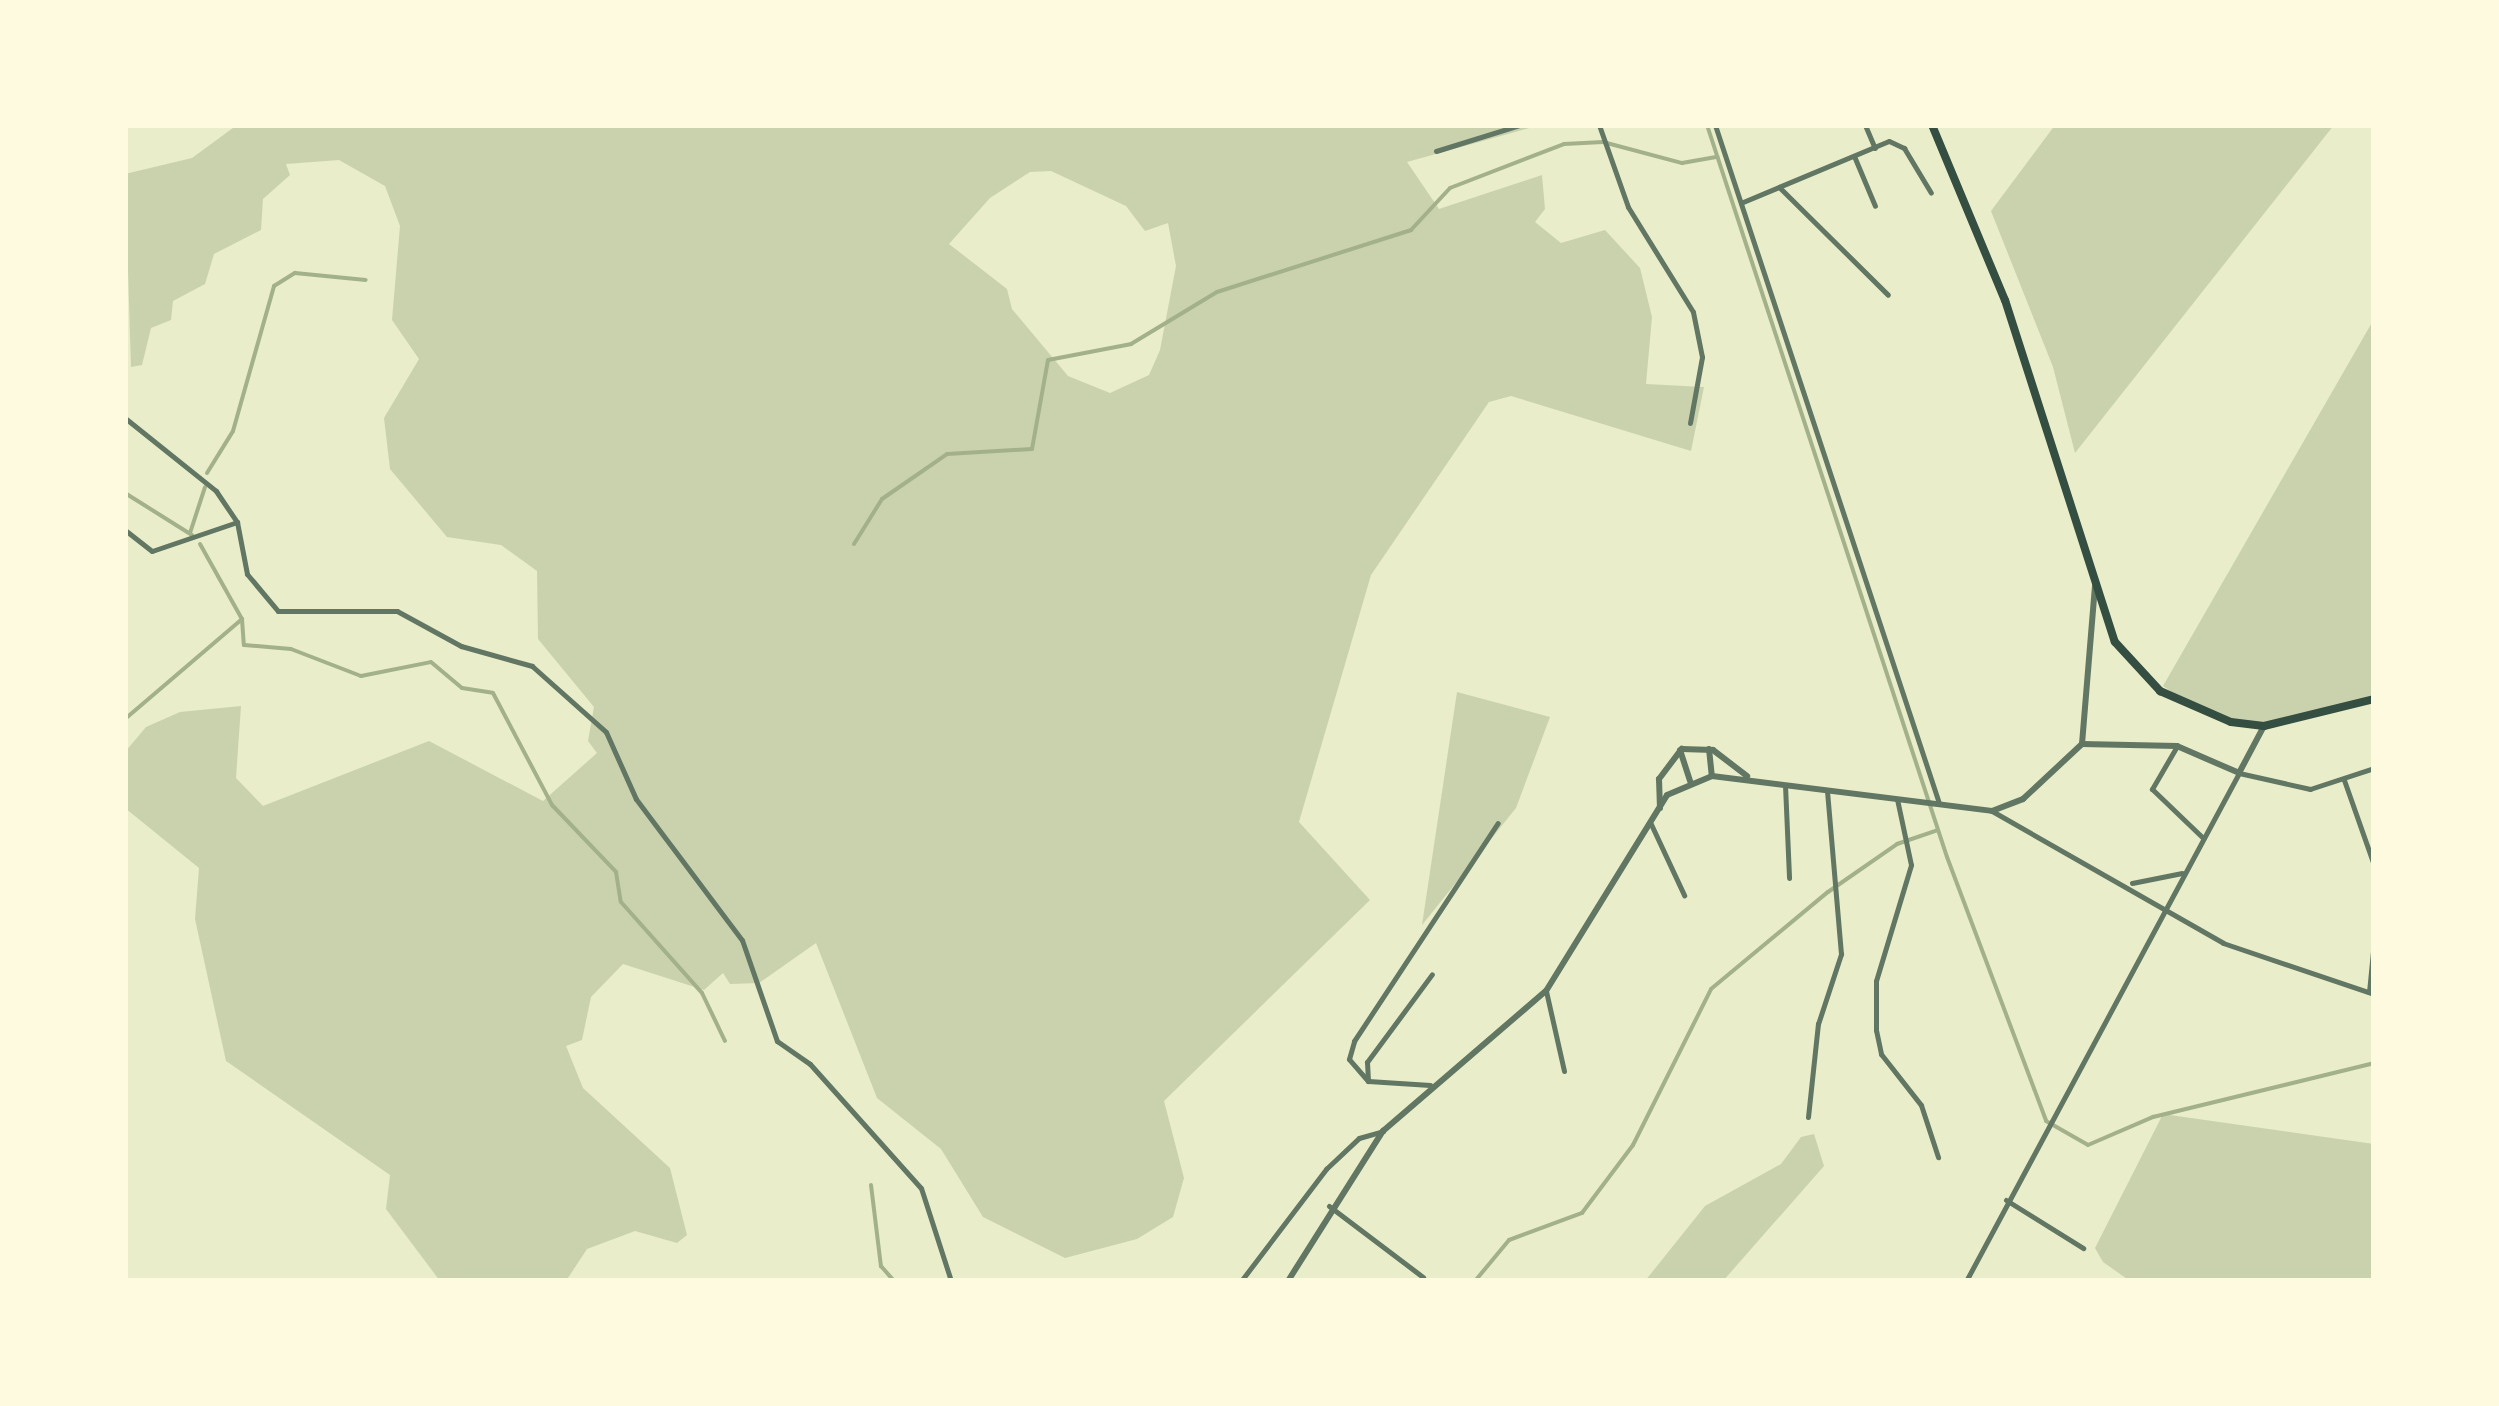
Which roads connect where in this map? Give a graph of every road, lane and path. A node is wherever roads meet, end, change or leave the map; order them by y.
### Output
1 (1520, 125) edge
2 (1599, 125) edge
3 (1715, 125) edge
4 (1865, 125) edge
5 (1932, 125) edge
6 (1875, 148) junction
7 (1436, 151) dead end
8 (1854, 156) junction
9 (1779, 187) junction
10 (1931, 193) dead end
11 (1743, 202) junction
12 (1875, 206) dead end
13 (1888, 295) dead end
14 (125, 418) edge
15 (1690, 423) dead end
16 (237, 522) junction
17 (125, 530) edge
18 (2097, 578) junction
19 (2374, 699) edge
20 (2264, 726) junction
21 (2082, 744) junction
22 (2178, 746) junction
23 (1709, 749) junction
24 (1680, 750) junction
25 (2374, 768) edge
26 (2238, 773) junction
27 (1712, 776) junction
28 (1748, 776) junction
29 (2344, 780) junction
30 (1690, 781) junction
31 (1784, 782) junction
32 (1828, 790) junction
33 (1896, 796) junction
34 (1938, 802) junction
35 (1660, 809) junction
36 (1992, 810) junction
37 (1650, 822) junction
38 (1498, 823) dead end
39 (2202, 837) junction
40 (2374, 865) edge
41 (2182, 873) junction
42 (1789, 878) dead end
43 (2132, 883) junction
44 (1684, 895) dead end
45 (2165, 904) junction
46 (2374, 941) edge
47 (1432, 974) dead end
48 (1546, 991) junction
49 (2371, 993) edge
50 (1564, 1071) dead end
51 (1368, 1081) junction
52 (1430, 1085) junction
53 (1808, 1117) dead end
54 (1383, 1131) junction
55 (1938, 1157) dead end
56 (2006, 1200) junction
57 (1329, 1206) junction
58 (2083, 1248) dead end
59 (1423, 1277) dead end
60 (952, 1281) edge
61 (1241, 1281) edge
62 (1288, 1281) edge
63 (1966, 1281) edge

1 - 7 street
2 - 15 street
3 - 11 street
4 - 6 street
5 - 18 main road
6 - 8 street
6 - 10 street
8 - 9 street
8 - 12 street
9 - 11 street
9 - 13 street
11 - 34 street
14 - 16 street
16 - 17 street
16 - 60 street
18 - 20 main road
18 - 21 street
19 - 20 main road
20 - 26 street
21 - 22 street
21 - 36 street
22 - 26 street
22 - 39 street
23 - 24 street
23 - 27 street
23 - 28 street
24 - 30 street
24 - 35 street
25 - 29 street
26 - 29 street
26 - 39 street
27 - 28 street
27 - 30 street
28 - 31 street
29 - 40 street
30 - 35 street
31 - 32 street
31 - 42 street
32 - 33 street
32 - 53 street
33 - 34 street
33 - 55 street
34 - 36 street
35 - 37 street
36 - 43 street
37 - 44 street
37 - 48 street
38 - 51 street
39 - 41 street
41 - 43 street
41 - 45 street
43 - 45 street
45 - 49 street
45 - 56 street
46 - 49 street
47 - 51 street
48 - 50 street
48 - 52 street
51 - 52 street
52 - 54 street
54 - 57 street
54 - 61 street
56 - 58 street
56 - 63 street
57 - 59 street
57 - 62 street

